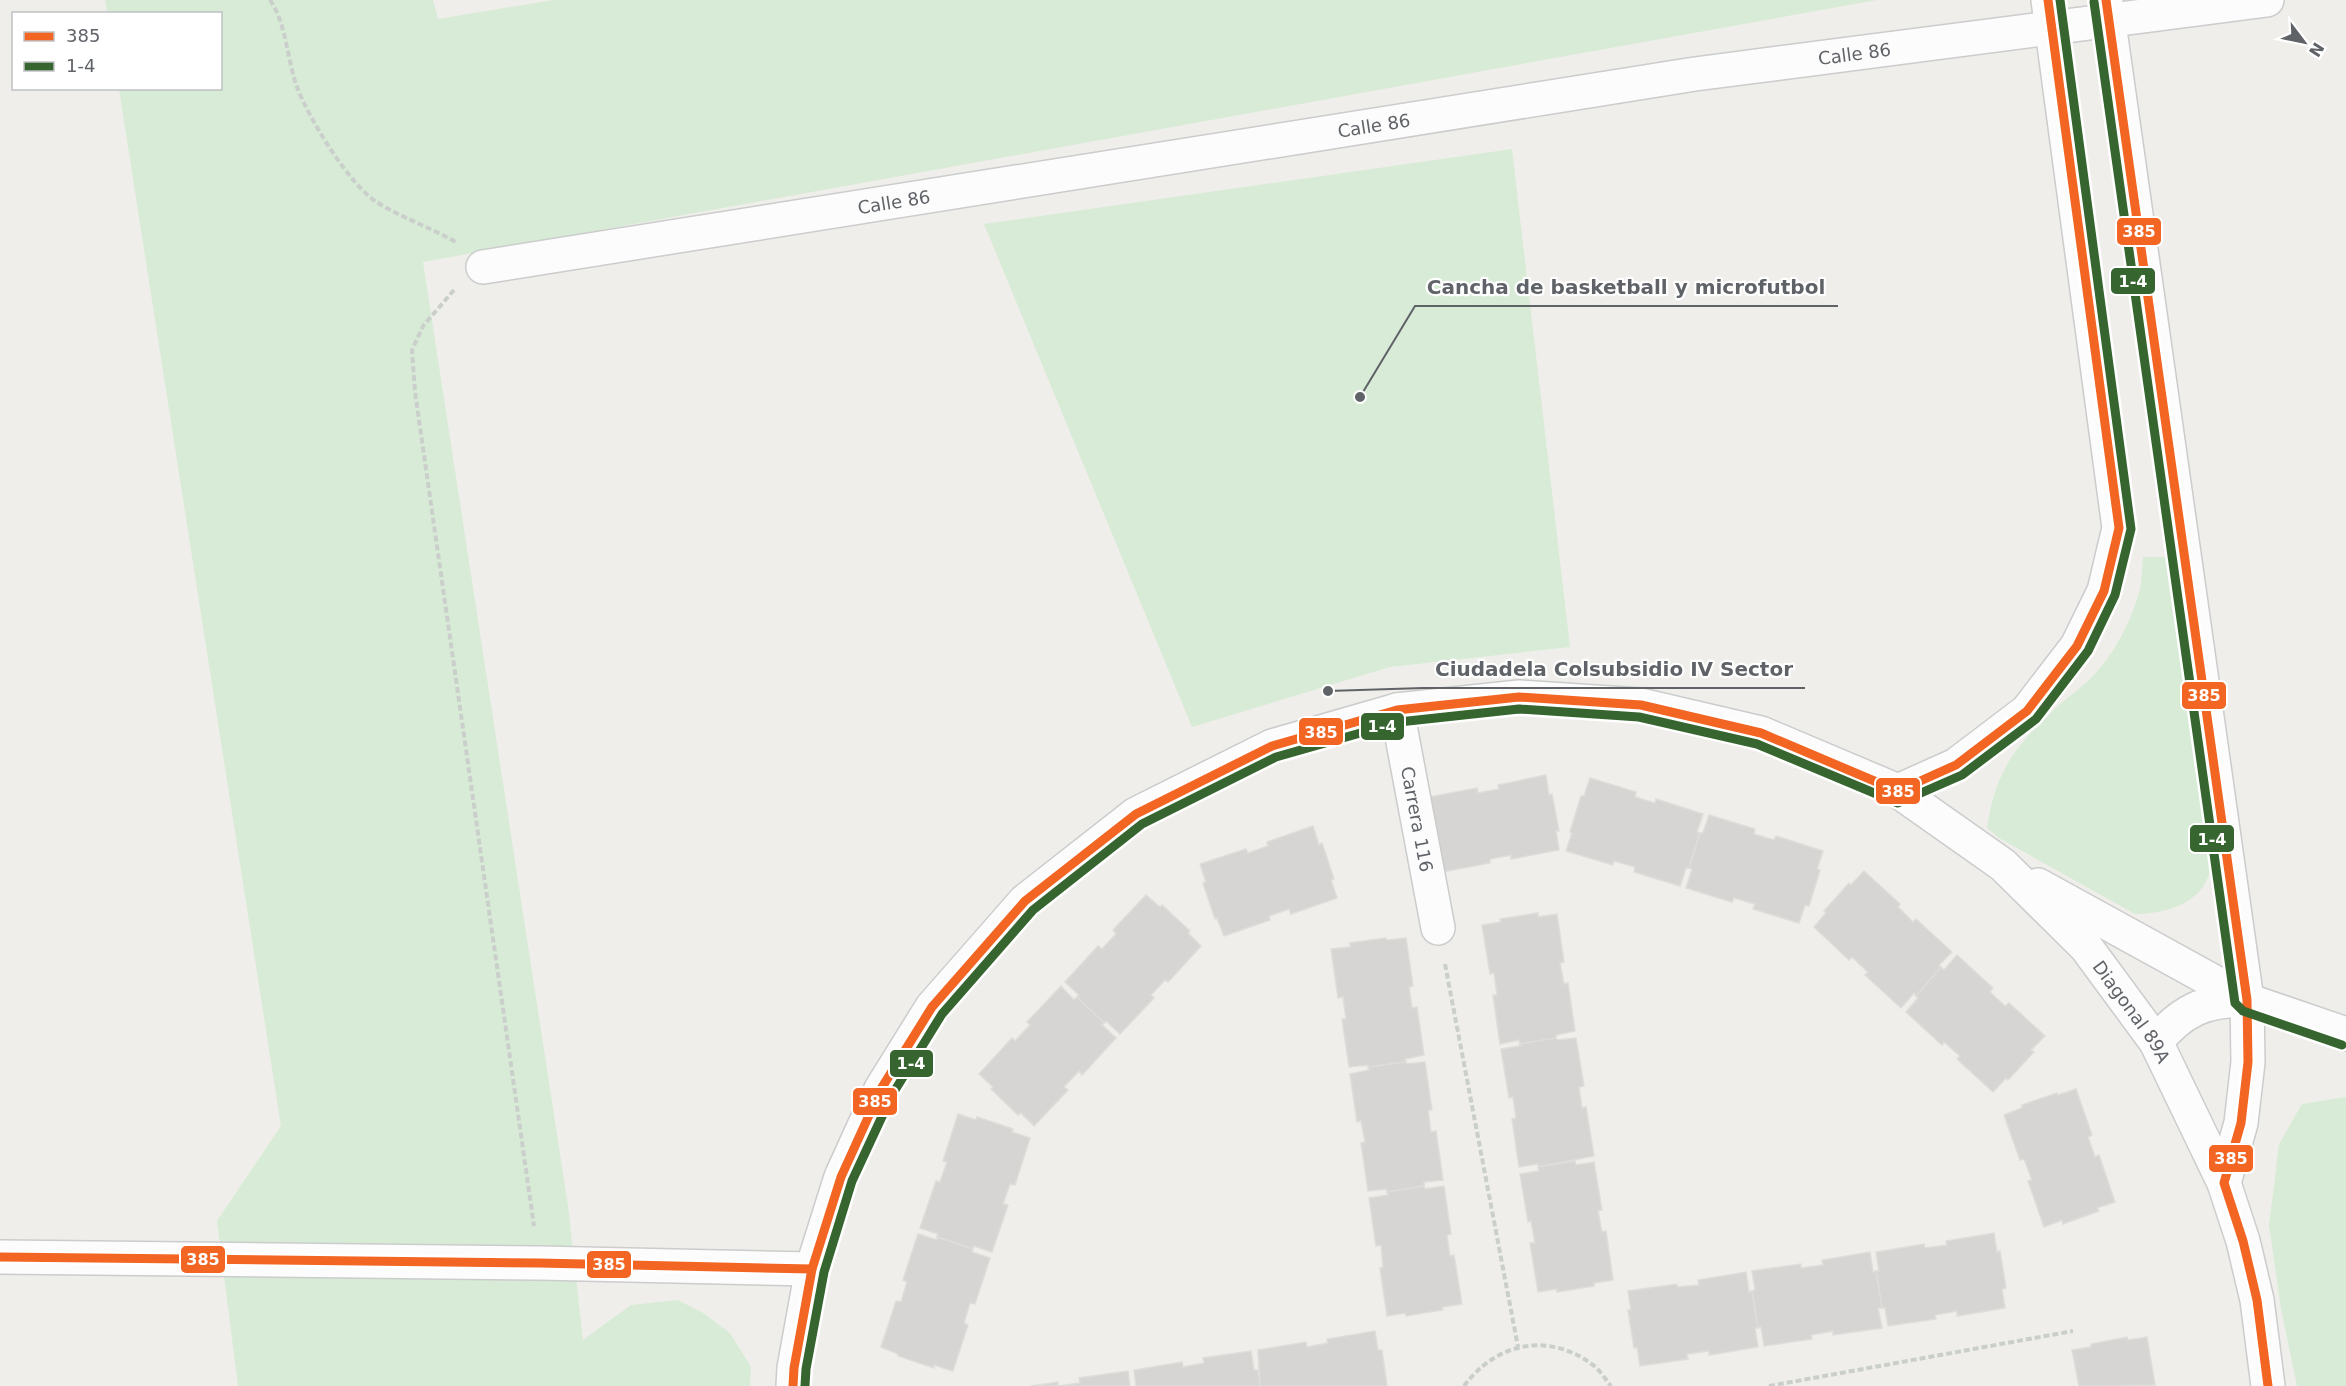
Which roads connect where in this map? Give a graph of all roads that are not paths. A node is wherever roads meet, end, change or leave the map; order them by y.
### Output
1 (2267, 0) edge
2 (2108, 11) edge
3 (2050, 14) edge
4 (483, 267) road end
5 (1397, 710) junction
6 (1898, 791) junction
7 (2003, 865) junction
8 (1438, 928) road end
9 (2247, 1000) junction
10 (2346, 1035) edge
11 (2156, 1042) junction
12 (2224, 1183) junction
13 (0, 1257) edge
14 (812, 1269) junction
15 (793, 1386) edge
16 (2268, 1386) edge

1 - 2 street, Calle 86
2 - 3 street, Calle 86
2 - 9 street
3 - 4 street, Calle 86
3 - 6 street
5 - 6 street, Diagonal 89A
5 - 8 street, Carrera 116
5 - 14 street, Diagonal 89A
6 - 7 street, Diagonal 89A
7 - 9 street, Diagonal 89A
7 - 11 street, Diagonal 89A
9 - 10 street, Diagonal 89A
9 - 11 street
9 - 12 street
11 - 12 street, Diagonal 89A
12 - 16 street
13 - 14 street
14 - 15 street, Diagonal 89A

